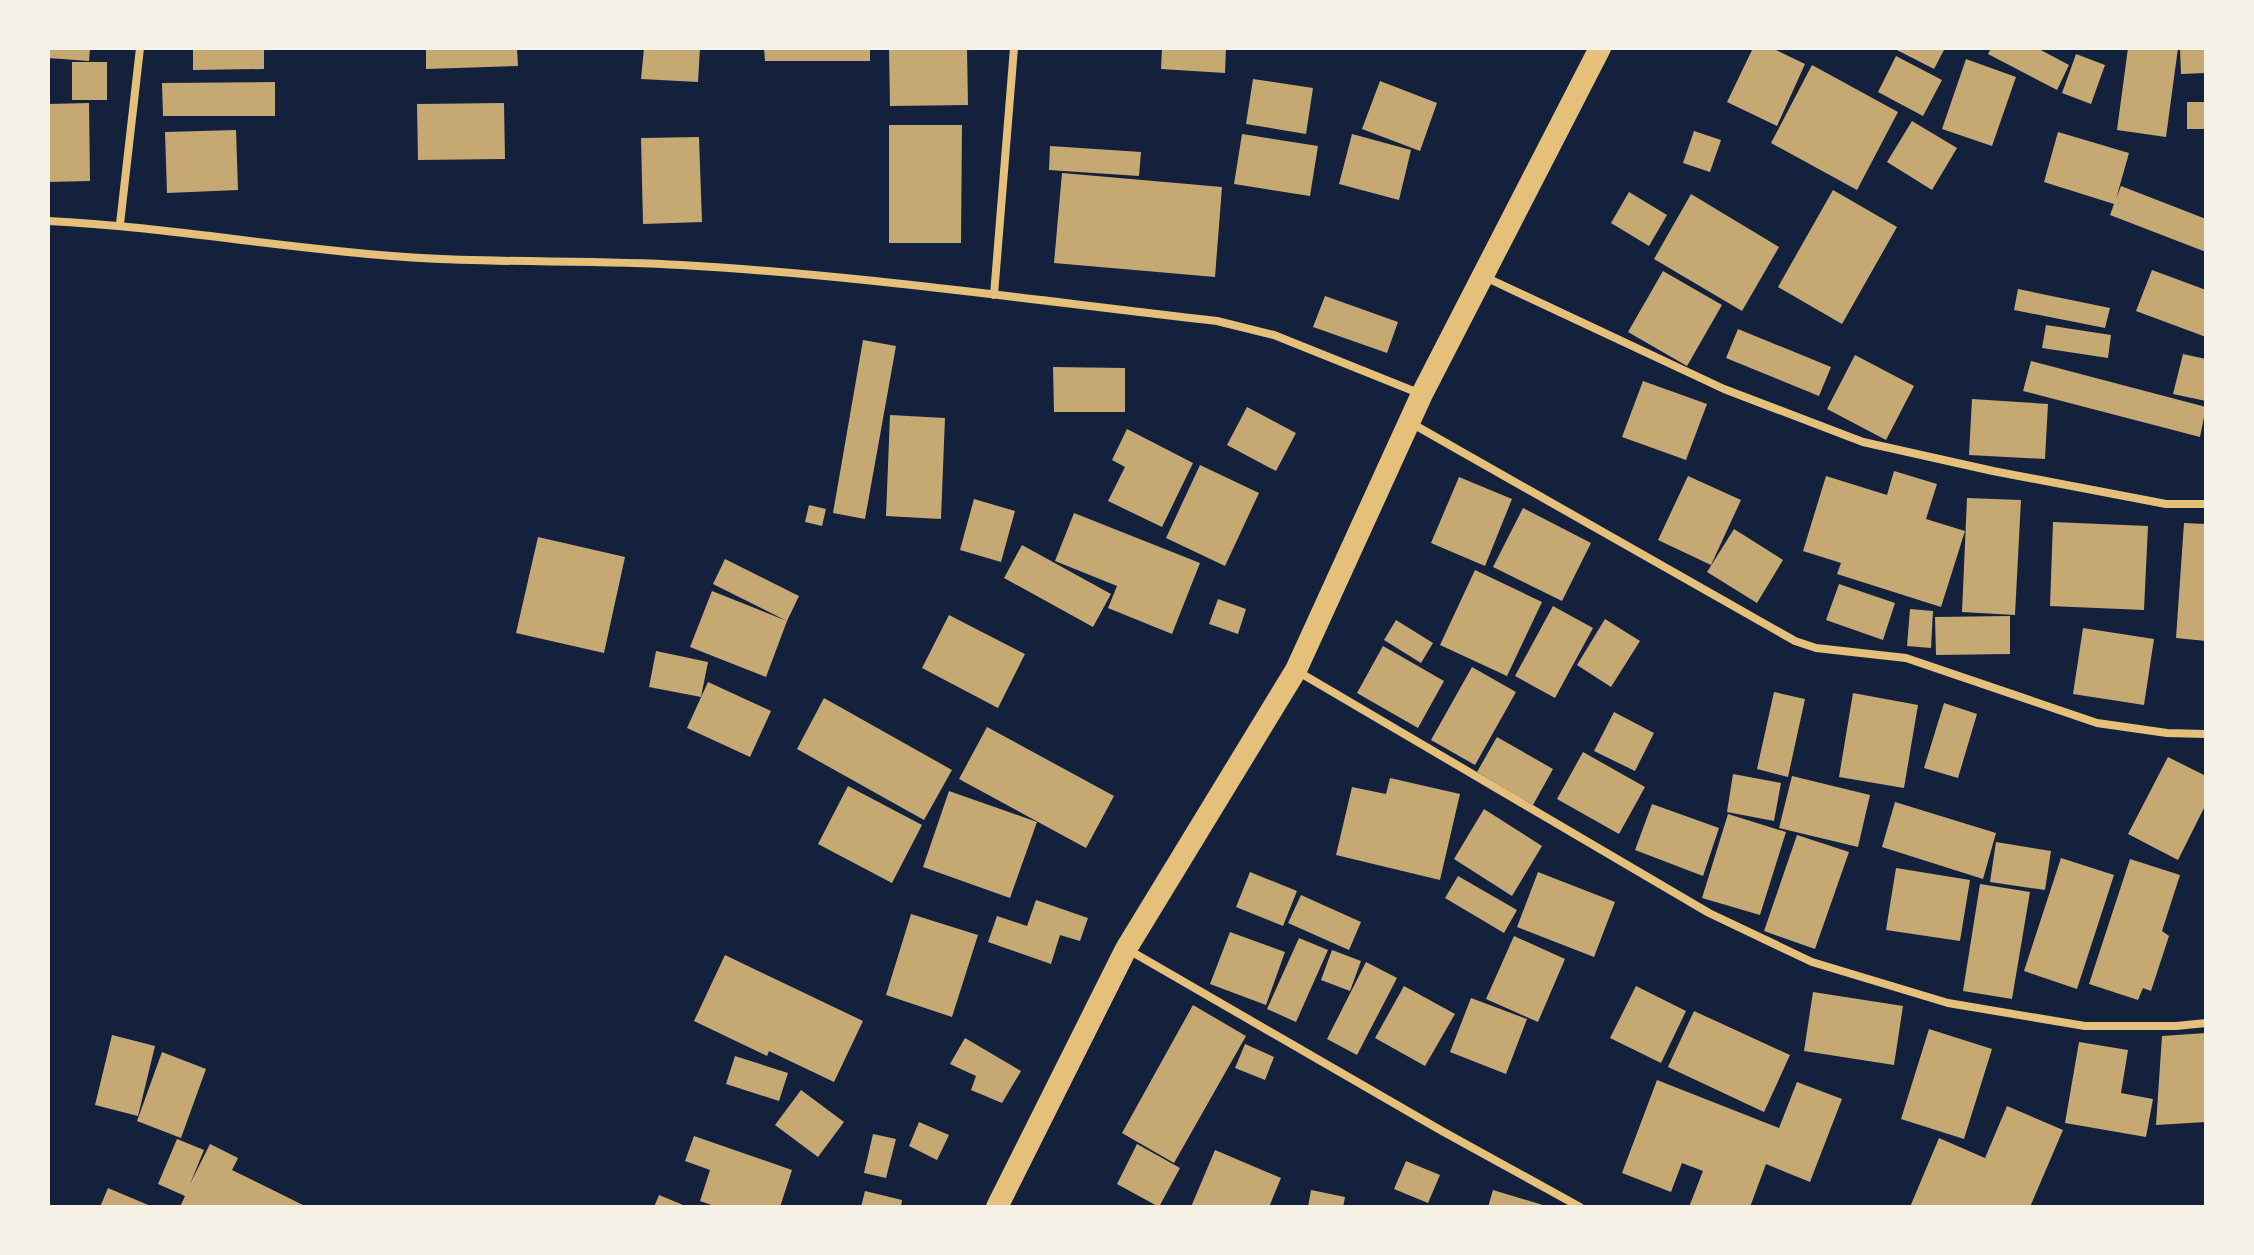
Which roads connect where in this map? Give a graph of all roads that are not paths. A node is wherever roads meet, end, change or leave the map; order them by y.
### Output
1 (140, 48) edge
2 (1014, 48) edge
3 (1600, 48) edge
4 (48, 221) edge
5 (120, 224) junction
6 (1485, 276) junction
7 (994, 295) junction
8 (1422, 394) junction
9 (1410, 422) junction
10 (2206, 504) edge
11 (1296, 670) junction
12 (2206, 734) edge
13 (1126, 949) junction
14 (2206, 1023) edge
15 (997, 1207) edge
16 (1580, 1207) edge

1 - 5 street
2 - 7 street
3 - 6 highway
4 - 5 street
5 - 7 street
6 - 8 highway
6 - 10 street
7 - 8 street
8 - 9 highway
9 - 11 highway
9 - 12 street
11 - 13 highway
11 - 14 street
13 - 15 highway
13 - 16 street

